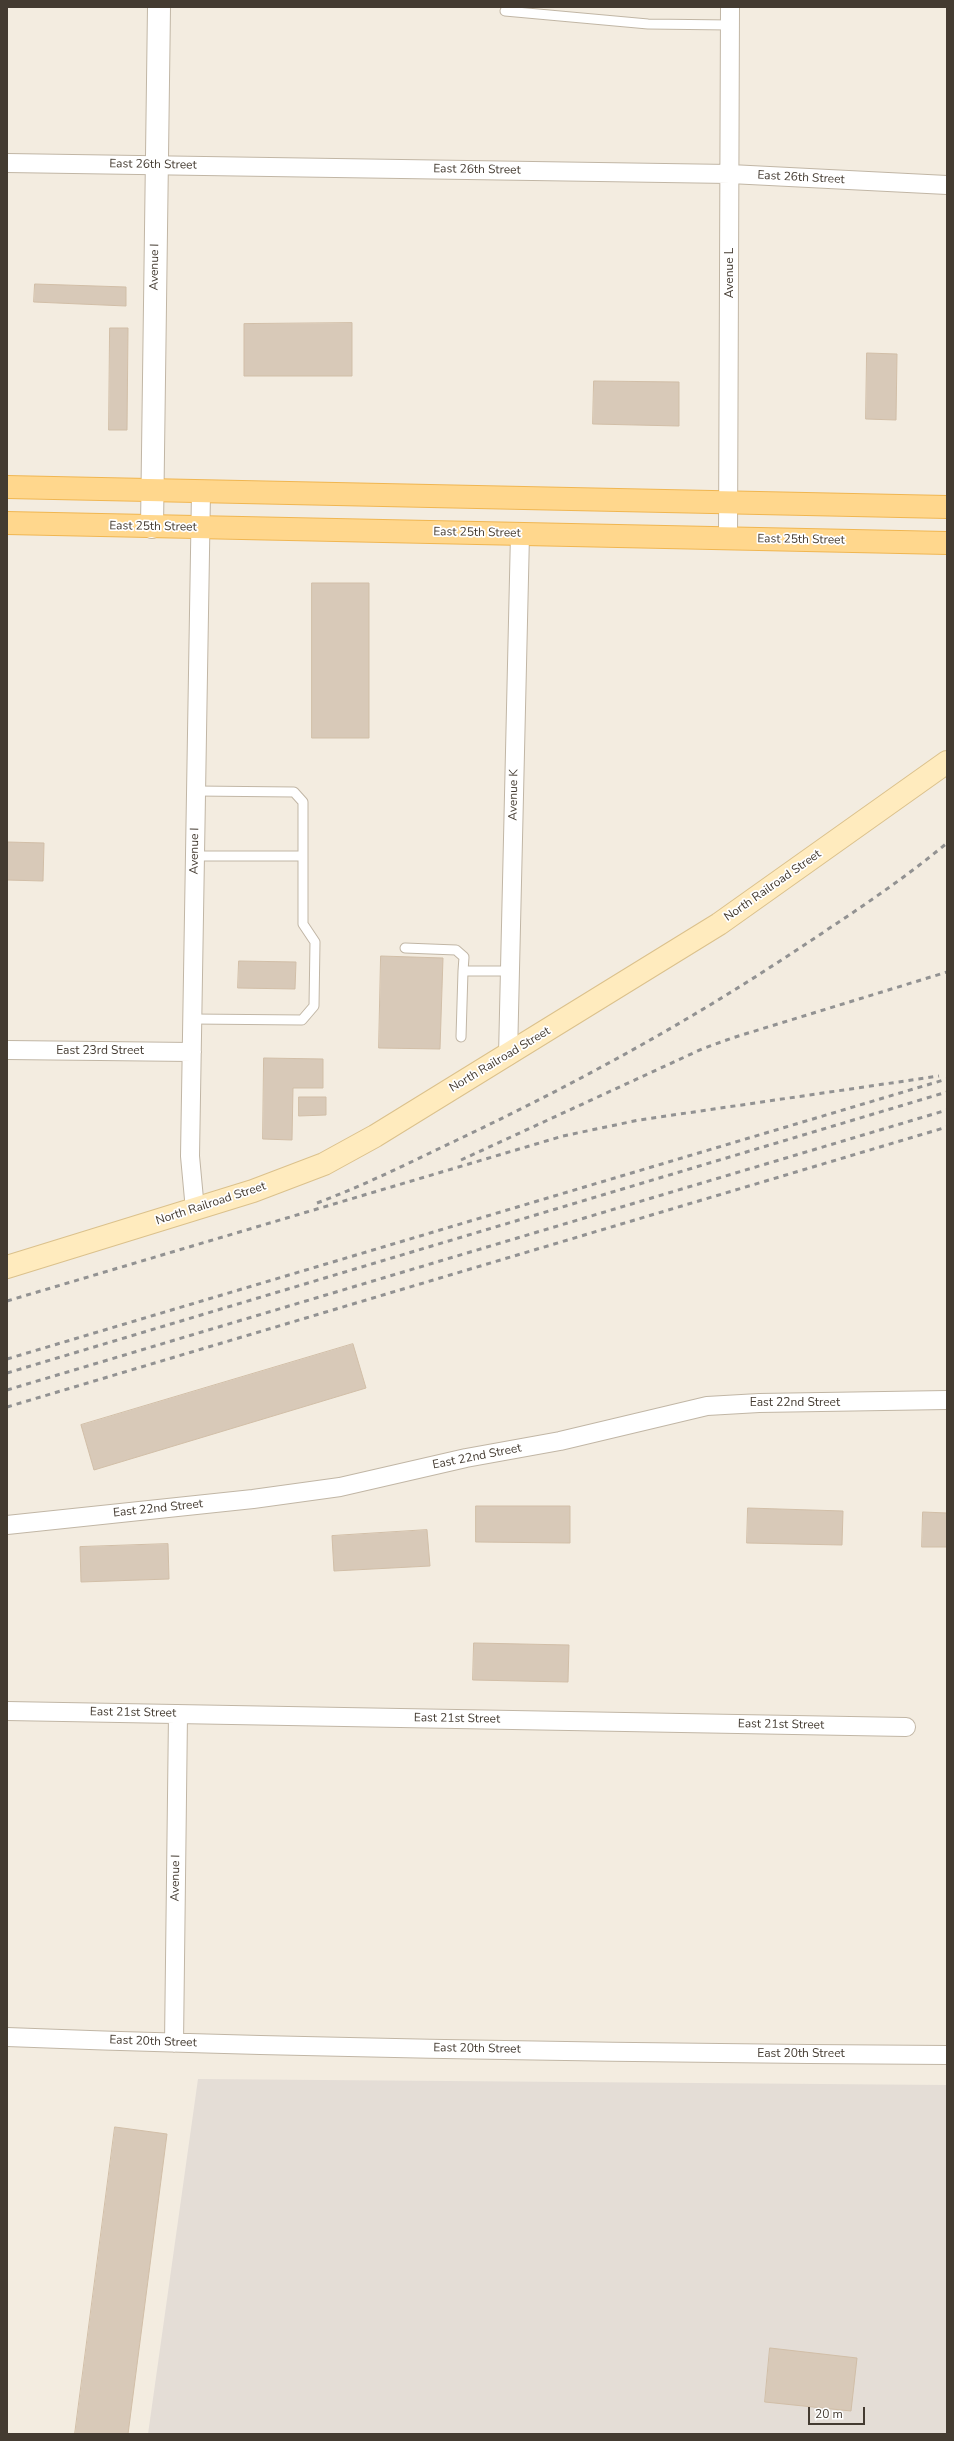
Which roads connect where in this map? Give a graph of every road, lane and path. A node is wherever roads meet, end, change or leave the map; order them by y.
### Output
1 (159, 7) edge
2 (730, 7) edge
3 (505, 11) dead end
4 (730, 25) junction
5 (7, 163) edge
6 (156, 165) junction
7 (730, 174) junction
8 (947, 185) edge
9 (7, 487) edge
10 (152, 491) junction
11 (201, 492) junction
12 (728, 503) junction
13 (947, 507) edge
14 (7, 523) edge
15 (152, 527) junction
16 (201, 528) junction
17 (520, 534) junction
18 (728, 539) junction
19 (947, 543) edge
20 (947, 762) edge
21 (196, 790) junction
22 (195, 856) junction
23 (303, 856) junction
24 (405, 948) dead end
25 (463, 971) junction
26 (510, 971) junction
27 (193, 1019) junction
28 (461, 1037) dead end
29 (7, 1050) edge
30 (192, 1052) junction
31 (508, 1056) junction
32 (195, 1210) junction
33 (7, 1267) edge
34 (947, 1400) edge
35 (7, 1525) edge
36 (7, 1711) edge
37 (178, 1714) junction
38 (906, 1728) dead end
39 (7, 2037) edge
40 (174, 2043) junction
41 (947, 2055) edge

1 - 6 street, Avenue I
2 - 4 street, Avenue L
3 - 4 lane
4 - 7 street, Avenue L
5 - 6 street, East 26th Street
6 - 7 street, East 26th Street
6 - 10 street, Avenue I
7 - 8 street, East 26th Street
7 - 12 street, Avenue L
9 - 10 main road
10 - 11 main road
10 - 15 street, Avenue I
11 - 12 main road
11 - 16 street, Avenue I
12 - 13 main road
12 - 18 street, Avenue L
14 - 15 main road, East 25th Street
15 - 16 main road, East 25th Street
16 - 17 main road, East 25th Street
16 - 21 street, Avenue I
17 - 18 main road, East 25th Street
17 - 26 street, Avenue K
18 - 19 main road, East 25th Street
20 - 31 main road, North Railroad Street
21 - 22 street, Avenue I
21 - 23 lane
22 - 23 lane
22 - 27 street, Avenue I
23 - 27 lane
24 - 25 lane
25 - 26 lane
25 - 28 lane
26 - 31 street, Avenue K
27 - 30 street, Avenue I
29 - 30 street, East 23rd Street
30 - 32 street, Avenue I
31 - 32 main road, North Railroad Street
32 - 33 main road, North Railroad Street
34 - 35 street, East 22nd Street
36 - 37 street, East 21st Street
37 - 38 street, East 21st Street
37 - 40 street, Avenue I
39 - 40 street, East 20th Street
40 - 41 street, East 20th Street

